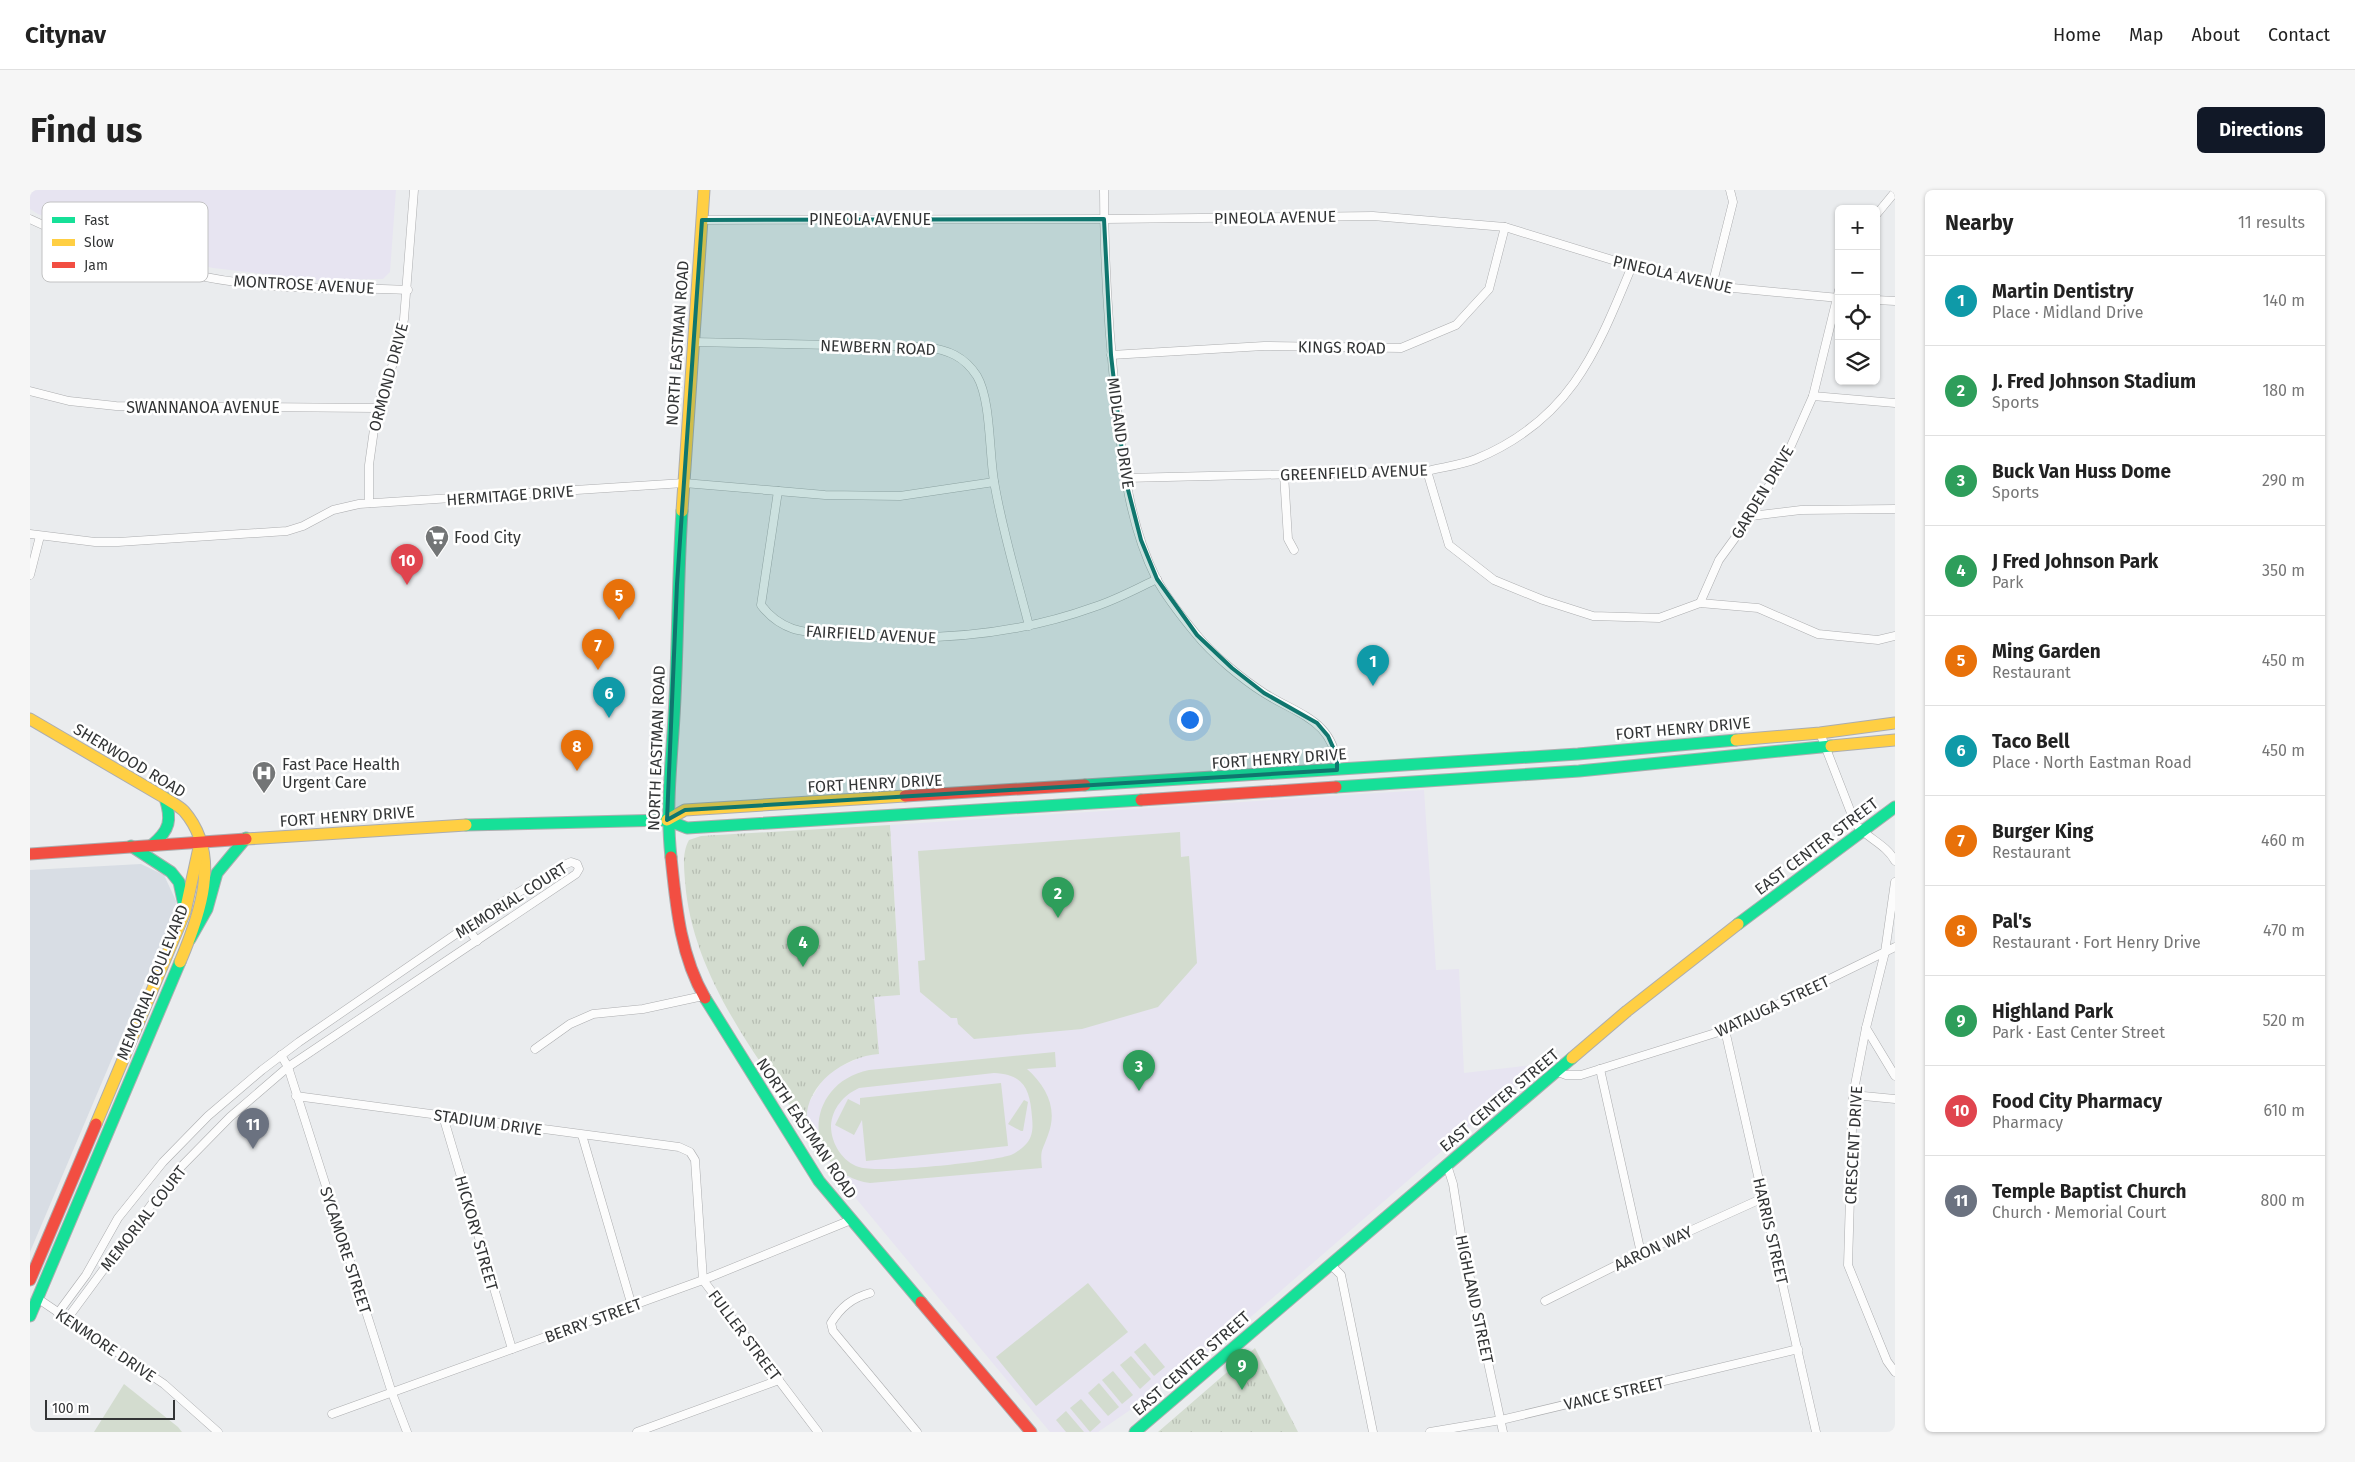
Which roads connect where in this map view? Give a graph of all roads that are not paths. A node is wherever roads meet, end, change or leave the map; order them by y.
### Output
1 (414, 190) edge
2 (704, 190) edge
3 (1104, 190) edge
4 (1730, 190) edge
5 (1895, 192) edge
6 (1880, 210) edge
7 (30, 219) edge
8 (1104, 219) junction
9 (702, 220) junction
10 (42, 224) edge
11 (1505, 227) junction
12 (1632, 266) junction
13 (208, 276) edge
14 (1712, 286) junction
15 (408, 290) junction
16 (1835, 295) edge
17 (1880, 300) edge
18 (1895, 301) edge
19 (1835, 307) edge
20 (693, 342) junction
21 (1111, 355) junction
22 (30, 391) edge
23 (1813, 396) junction
24 (1895, 403) edge
25 (377, 408) junction
26 (1428, 471) junction
27 (1284, 474) junction
28 (1124, 478) junction
29 (994, 482) junction
30 (684, 483) junction
31 (778, 491) junction
32 (369, 503) junction
33 (1895, 509) edge
34 (1752, 516) junction
35 (30, 534) edge
36 (40, 536) junction
37 (1294, 550) dead end
38 (30, 576) edge
39 (1157, 579) junction
40 (1700, 602) junction
41 (1028, 626) junction
42 (1895, 636) edge
43 (30, 719) edge
44 (1895, 723) edge
45 (1820, 733) junction
46 (1895, 740) edge
47 (1826, 748) junction
48 (1337, 770) junction
49 (165, 798) junction
50 (1895, 807) edge
51 (667, 820) junction
52 (1861, 832) junction
53 (246, 838) junction
54 (200, 842) junction
55 (152, 845) junction
56 (131, 846) junction
57 (30, 854) edge
58 (1895, 861) edge
59 (1895, 882) edge
60 (185, 912) junction
61 (466, 926) junction
62 (190, 939) junction
63 (477, 941) junction
64 (1895, 947) edge
65 (1885, 952) junction
66 (704, 996) junction
67 (1866, 1028) junction
68 (1725, 1030) junction
69 (535, 1049) dead end
70 (281, 1055) junction
71 (288, 1067) junction
72 (1600, 1069) junction
73 (1558, 1072) junction
74 (1895, 1076) edge
75 (1853, 1095) junction
76 (296, 1096) junction
77 (1895, 1099) edge
78 (443, 1116) junction
79 (582, 1135) junction
80 (679, 1147) joint
81 (163, 1162) junction
82 (1447, 1166) junction
83 (174, 1174) junction
84 (72, 1179) junction
85 (87, 1184) junction
86 (1763, 1198) junction
87 (851, 1220) junction
88 (1641, 1253) junction
89 (1331, 1264) junction
90 (30, 1280) edge
91 (703, 1280) junction
92 (870, 1292) dead end
93 (34, 1296) edge
94 (1545, 1301) dead end
95 (632, 1306) junction
96 (58, 1313) junction
97 (30, 1316) edge
98 (67, 1319) junction
99 (512, 1349) junction
100 (1798, 1349) junction
101 (1895, 1372) edge
102 (779, 1380) junction
103 (392, 1393) junction
104 (332, 1414) dead end
105 (1501, 1420) junction
106 (218, 1432) edge
107 (407, 1432) edge
108 (637, 1432) edge
109 (818, 1432) edge
110 (917, 1432) edge
111 (1031, 1432) edge
112 (1135, 1432) edge
113 (1373, 1432) edge
114 (1430, 1432) edge
115 (1503, 1432) edge
116 (1816, 1432) edge

1 - 15 street, ORMOND DRIVE
2 - 9 main road, NORTH EASTMAN ROAD
3 - 8 street, MIDLAND DRIVE
4 - 14 street
5 - 6 street
7 - 10 street, MONTROSE AVENUE
8 - 9 street, PINEOLA AVENUE
8 - 11 street, PINEOLA AVENUE
8 - 21 street, MIDLAND DRIVE
9 - 20 main road, NORTH EASTMAN ROAD
11 - 12 street, PINEOLA AVENUE
11 - 21 street, KINGS ROAD
12 - 14 street, PINEOLA AVENUE
12 - 26 street, GREENFIELD AVENUE
13 - 15 street, MONTROSE AVENUE
14 - 16 street, PINEOLA AVENUE
15 - 25 street, ORMOND DRIVE
17 - 18 street
19 - 23 street, GARDEN DRIVE
20 - 29 street, NEWBERN ROAD
20 - 30 main road, NORTH EASTMAN ROAD
21 - 28 street, MIDLAND DRIVE
22 - 25 street, SWANNANOA AVENUE
23 - 24 street
23 - 34 street, GARDEN DRIVE
25 - 32 street, ORMOND DRIVE
26 - 27 street, GREENFIELD AVENUE
26 - 40 street
27 - 28 street, GREENFIELD AVENUE
27 - 37 street
28 - 39 street, MIDLAND DRIVE
29 - 31 street, HERMITAGE DRIVE
29 - 41 street, NEWBERN ROAD
30 - 31 street, HERMITAGE DRIVE
30 - 32 street, HERMITAGE DRIVE
30 - 51 main road, NORTH EASTMAN ROAD
31 - 41 street, FAIRFIELD AVENUE
32 - 36 street, HERMITAGE DRIVE
33 - 34 street
34 - 40 street, GARDEN DRIVE
35 - 36 street, HERMITAGE DRIVE
36 - 38 street
39 - 41 street, FAIRFIELD AVENUE
39 - 48 street, MIDLAND DRIVE
40 - 42 street
43 - 49 main road, SHERWOOD ROAD
44 - 45 main road, FORT HENRY DRIVE
45 - 47 street
45 - 48 main road, FORT HENRY DRIVE
46 - 47 main road, FORT HENRY DRIVE
47 - 51 main road, FORT HENRY DRIVE
47 - 52 street
48 - 51 main road, FORT HENRY DRIVE
49 - 54 main road, SHERWOOD ROAD
49 - 55 main road
50 - 52 main road, EAST CENTER STREET
51 - 53 main road, FORT HENRY DRIVE
51 - 66 main road, NORTH EASTMAN ROAD
52 - 58 street
52 - 73 main road, EAST CENTER STREET
53 - 54 main road, FORT HENRY DRIVE
53 - 62 main road
54 - 55 main road, FORT HENRY DRIVE
54 - 60 main road, MEMORIAL BOULEVARD
54 - 62 main road, MEMORIAL BOULEVARD
55 - 56 main road, FORT HENRY DRIVE
56 - 57 main road, FORT HENRY DRIVE
56 - 60 main road
59 - 65 street, CRESCENT DRIVE
60 - 84 main road, MEMORIAL BOULEVARD
61 - 63 street
61 - 63 street, MEMORIAL COURT
61 - 70 street, MEMORIAL COURT
62 - 85 main road, MEMORIAL BOULEVARD
63 - 71 street, MEMORIAL COURT
64 - 65 street, WATAUGA STREET
65 - 67 street, CRESCENT DRIVE
65 - 68 street, WATAUGA STREET
66 - 69 street
66 - 87 main road, NORTH EASTMAN ROAD
67 - 74 street
67 - 75 street, CRESCENT DRIVE
68 - 72 street, WATAUGA STREET
68 - 86 street, HARRIS STREET
70 - 71 street, SYCAMORE STREET
70 - 81 street, MEMORIAL COURT
71 - 76 street, SYCAMORE STREET
71 - 83 street, MEMORIAL COURT
72 - 73 street, WATAUGA STREET
72 - 88 street
73 - 82 main road, EAST CENTER STREET
75 - 77 street
75 - 101 street, CRESCENT DRIVE
76 - 78 street, STADIUM DRIVE
76 - 103 street, SYCAMORE STREET
78 - 79 street, STADIUM DRIVE
78 - 99 street, HICKORY STREET
79 - 80 street, STADIUM DRIVE
79 - 95 street
80 - 91 street, FULLER STREET
81 - 83 street
81 - 96 street, MEMORIAL COURT
82 - 89 main road, EAST CENTER STREET
82 - 105 street, HIGHLAND STREET
83 - 98 street, MEMORIAL COURT
84 - 85 main road
84 - 90 main road, MEMORIAL BOULEVARD
85 - 93 main road, MEMORIAL BOULEVARD
86 - 88 street, AARON WAY
86 - 100 street, HARRIS STREET
87 - 91 street, BERRY STREET
87 - 111 main road, NORTH EASTMAN ROAD
88 - 94 street, AARON WAY
89 - 112 main road, EAST CENTER STREET
89 - 113 street
91 - 95 street, BERRY STREET
91 - 102 street, FULLER STREET
92 - 110 street
93 - 96 street, KENMORE DRIVE
93 - 97 main road, MEMORIAL BOULEVARD
95 - 99 street, BERRY STREET
96 - 98 street, KENMORE DRIVE
98 - 106 street, KENMORE DRIVE
99 - 103 street, BERRY STREET
100 - 105 street, VANCE STREET
100 - 116 street, HARRIS STREET
102 - 108 street
102 - 109 street, FULLER STREET
103 - 104 street, BERRY STREET
103 - 107 street, SYCAMORE STREET
105 - 114 street, VANCE STREET
105 - 115 street, HIGHLAND STREET

